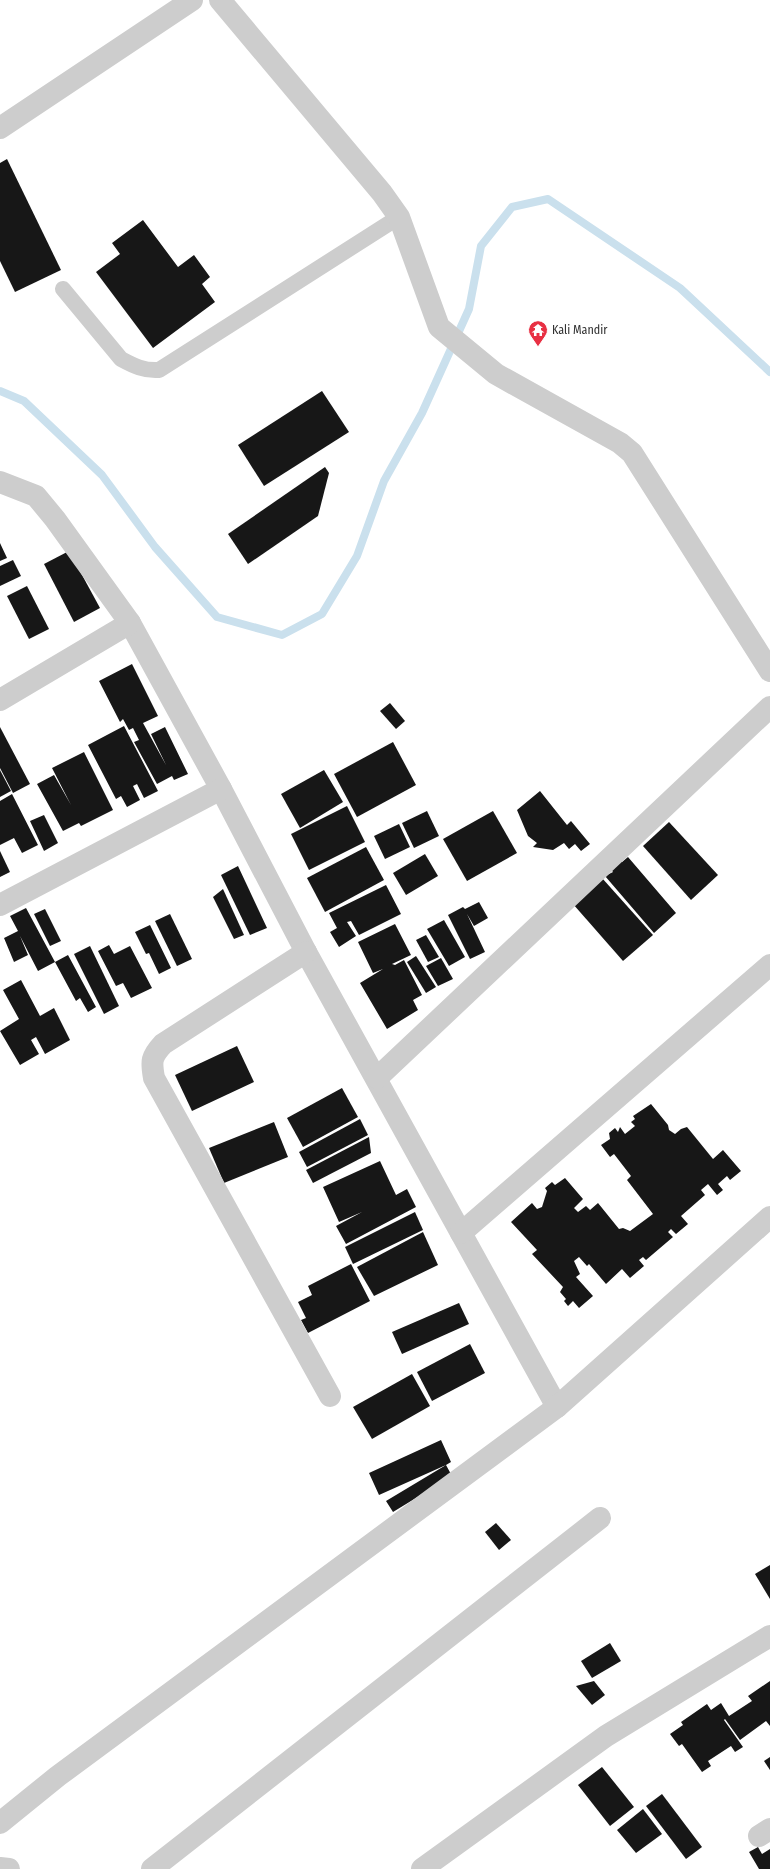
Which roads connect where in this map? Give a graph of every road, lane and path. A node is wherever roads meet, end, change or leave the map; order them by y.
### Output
1 (192, 0) edge
2 (220, 0) edge
3 (0, 128) edge
4 (399, 217) junction
5 (63, 289) dead end
6 (0, 482) edge
7 (130, 623) junction
8 (770, 671) edge
9 (0, 700) edge
10 (770, 707) edge
11 (221, 789) junction
12 (0, 904) edge
13 (306, 952) junction
14 (770, 965) edge
15 (377, 1078) junction
16 (770, 1217) edge
17 (462, 1232) junction
18 (330, 1396) dead end
19 (557, 1408) junction
20 (600, 1518) dead end
21 (770, 1636) edge
22 (0, 1823) edge
23 (0, 1868) edge
24 (9, 1869) edge
25 (152, 1869) edge
26 (422, 1869) edge

1 - 3 street
2 - 4 street
4 - 5 lane
4 - 8 street
6 - 7 street
7 - 9 street
7 - 11 street
10 - 15 street
11 - 12 street
11 - 13 street
13 - 15 street
13 - 18 street
14 - 17 street
15 - 17 street
16 - 19 street
17 - 19 street
19 - 22 street
20 - 25 street
21 - 26 street
23 - 24 street

